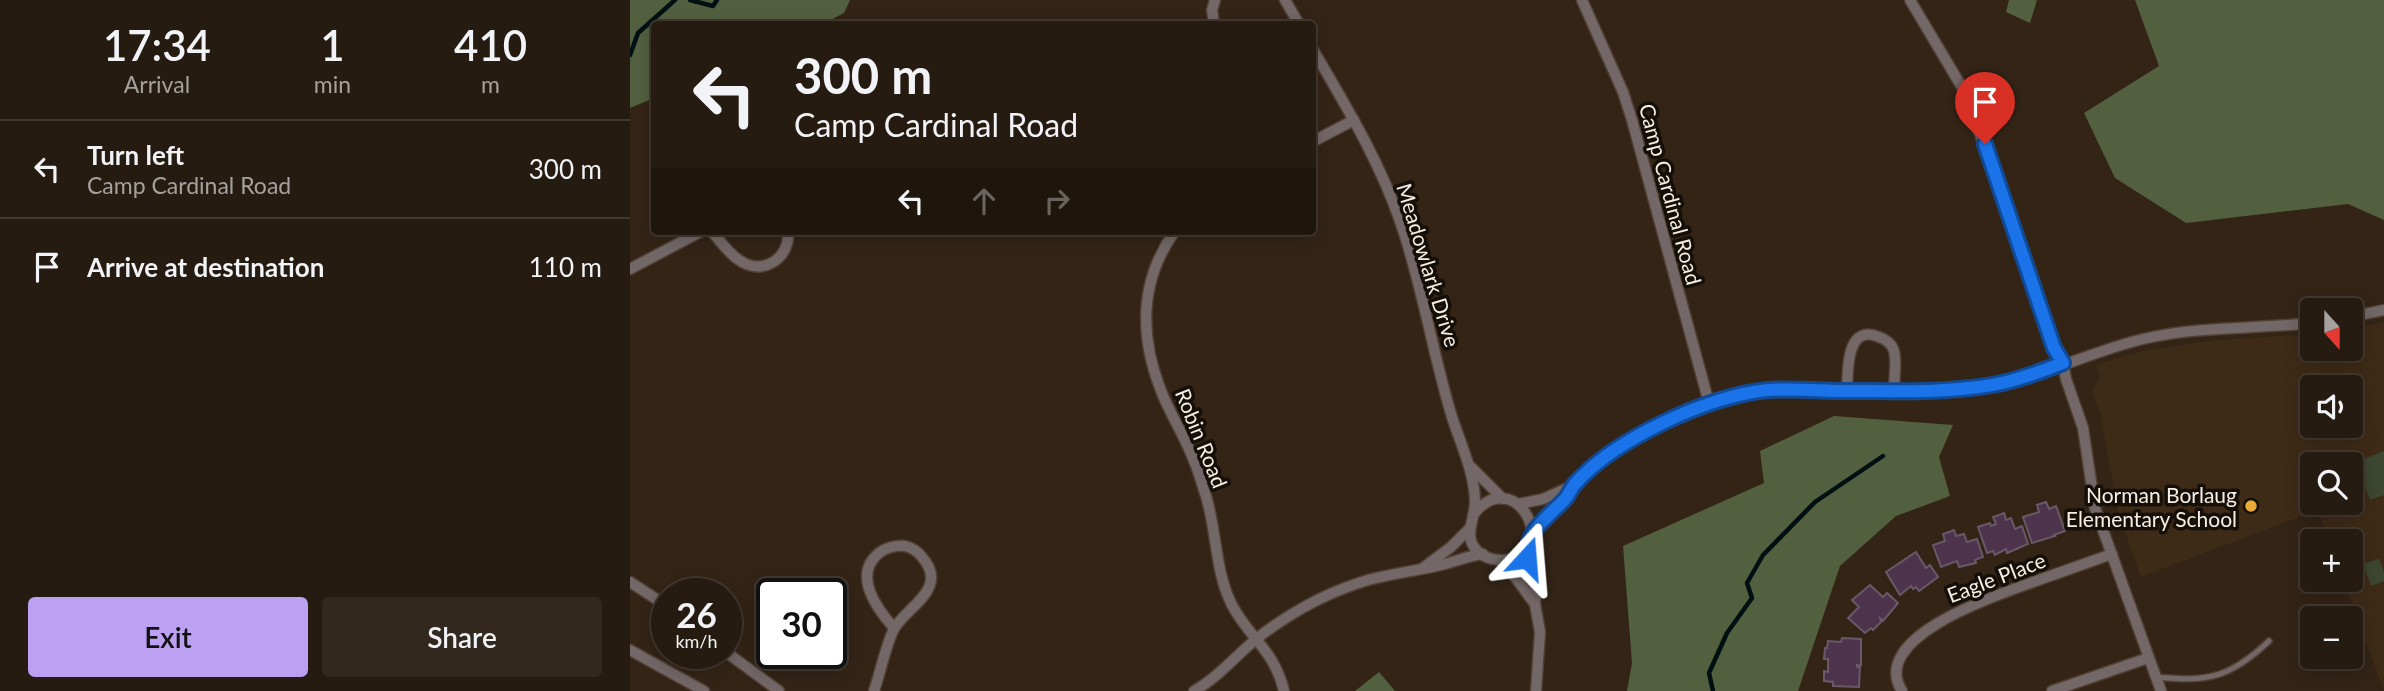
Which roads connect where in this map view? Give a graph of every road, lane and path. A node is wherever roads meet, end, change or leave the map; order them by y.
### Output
1 (1214, 0) edge
2 (1285, 0) edge
3 (1582, 0) edge
4 (1910, 0) edge
5 (1214, 21) edge
6 (1297, 21) edge
7 (1316, 55) edge
8 (1354, 121) junction
9 (1316, 140) edge
10 (694, 235) edge
11 (715, 235) edge
12 (788, 235) edge
13 (1173, 235) edge
14 (630, 269) edge
15 (2384, 310) edge
16 (2363, 314) edge
17 (2300, 324) edge
18 (2063, 363) junction
19 (1894, 390) junction
20 (1847, 391) junction
21 (1709, 403) junction
22 (1469, 466) junction
23 (1574, 485) junction
24 (1503, 499) junction
25 (1518, 504) junction
26 (1473, 515) junction
27 (1470, 528) junction
28 (1531, 535) junction
29 (1526, 547) junction
30 (1482, 554) junction
31 (2112, 554) junction
32 (1499, 560) junction
33 (1423, 568) junction
34 (630, 582) edge
35 (651, 596) edge
36 (1535, 604) junction
37 (894, 628) junction
38 (1256, 638) junction
39 (2269, 641) dead end
40 (630, 650) edge
41 (2148, 658) junction
42 (742, 665) edge
43 (2156, 677) junction
44 (704, 691) edge
45 (779, 691) edge
46 (874, 691) edge
47 (1194, 691) edge
48 (1284, 691) edge
49 (1536, 691) edge
50 (1902, 691) edge
51 (2052, 691) edge
52 (2161, 691) edge

1 - 5 street
2 - 6 street
3 - 21 street, Camp Cardinal Road
4 - 18 street
7 - 8 street, Meadowlark Drive
8 - 9 street
8 - 22 street, Meadowlark Drive
10 - 14 street
11 - 12 street
13 - 38 street, Robin Road
15 - 16 street
17 - 18 street
18 - 19 street
18 - 31 street
19 - 20 street
19 - 20 street
20 - 21 street
21 - 23 street
22 - 24 street, Meadowlark Drive
22 - 26 street, Meadowlark Drive
23 - 25 street
23 - 28 street
24 - 25 street
24 - 26 street
25 - 28 street
26 - 27 street
27 - 30 street
27 - 33 street
28 - 29 street
29 - 32 street
29 - 36 street
30 - 32 street
30 - 33 street
31 - 41 street
31 - 50 street, Eagle Place
32 - 36 street
33 - 38 street
34 - 35 street
36 - 49 street
37 - 37 street
37 - 46 street
38 - 47 street
38 - 48 street, Robin Road
39 - 43 lane
40 - 44 street
41 - 43 street
41 - 51 street
42 - 45 street
43 - 52 street

